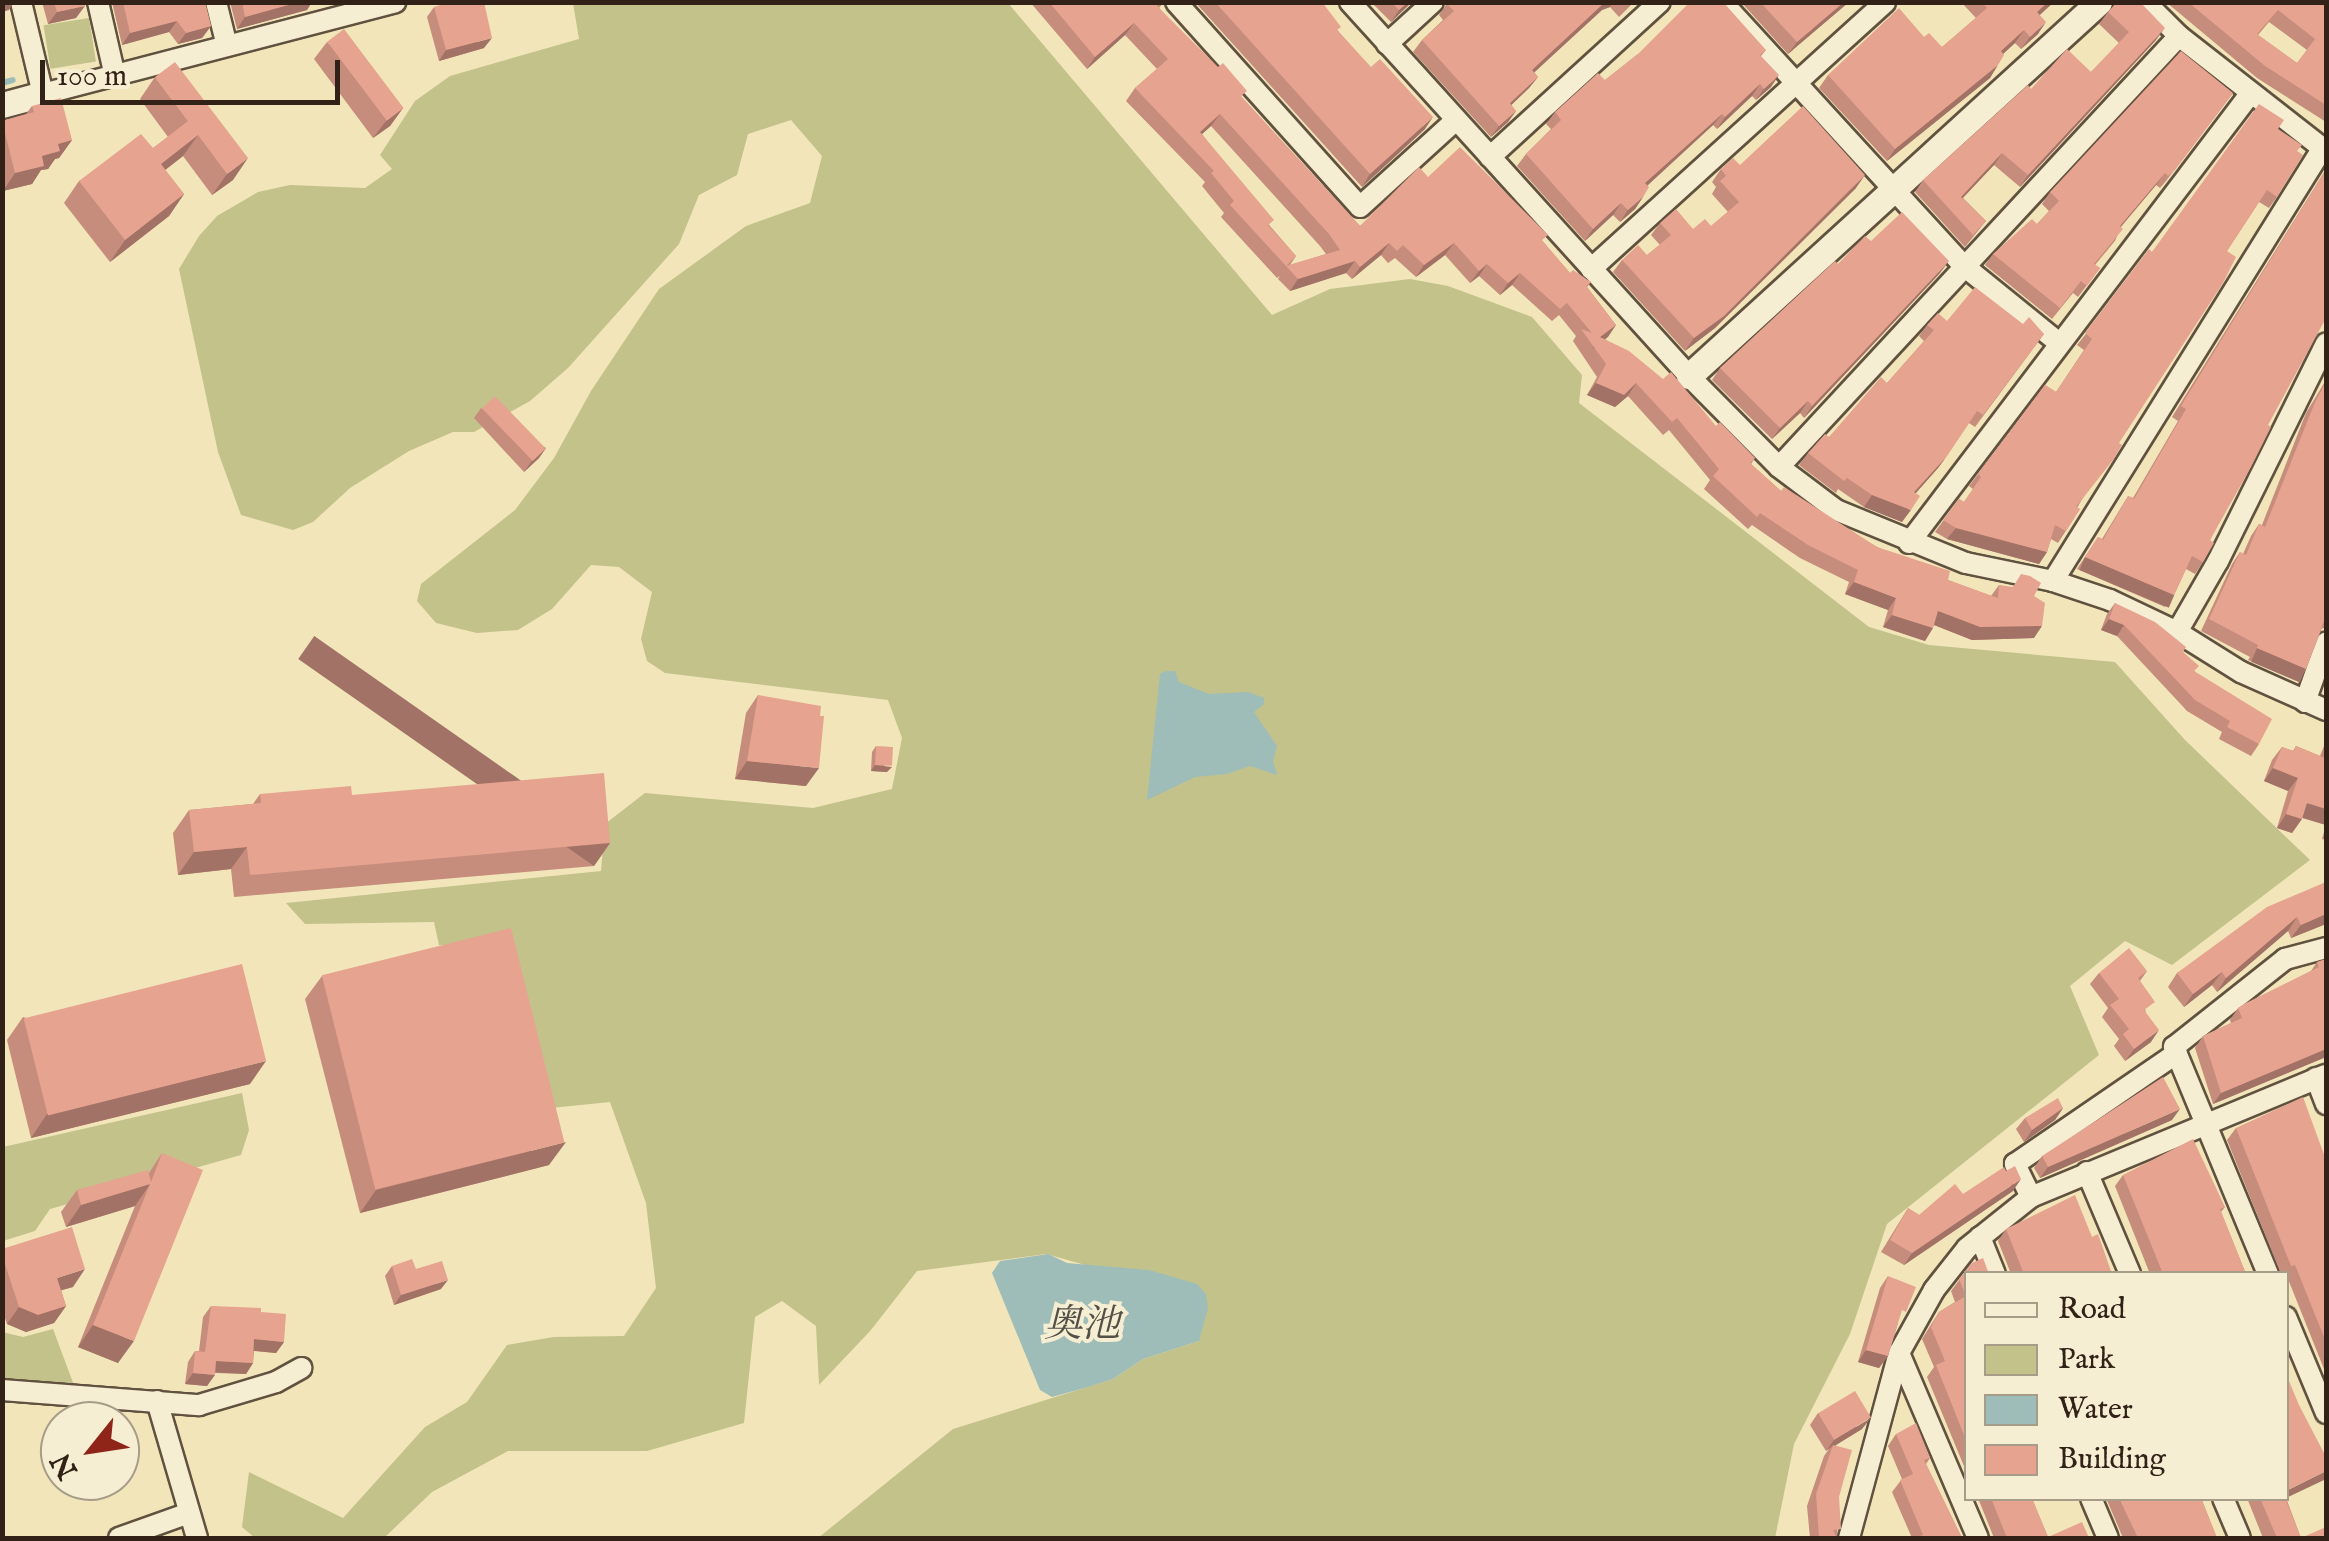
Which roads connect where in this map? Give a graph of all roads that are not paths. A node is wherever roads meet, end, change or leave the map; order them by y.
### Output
1 (21, 2) edge
2 (98, 2) edge
3 (216, 2) edge
4 (395, 2) edge
5 (1176, 2) edge
6 (1350, 2) edge
7 (1433, 2) edge
8 (1660, 2) edge
9 (1722, 2) edge
10 (1885, 2) edge
11 (2100, 2) edge
12 (2145, 2) edge
13 (336, 10) edge
14 (2, 26) edge
15 (27, 29) junction
16 (2179, 36) junction
17 (1387, 44) junction
18 (227, 46) junction
19 (115, 76) junction
20 (1796, 83) junction
21 (43, 94) junction
22 (2250, 94) junction
23 (2, 104) edge
24 (1456, 120) junction
25 (2324, 150) edge
26 (1490, 157) junction
27 (1892, 191) junction
28 (1964, 266) junction
29 (1591, 269) junction
30 (2058, 342) junction
31 (2326, 343) edge
32 (1689, 376) junction
33 (1779, 467) junction
34 (1909, 542) junction
35 (2053, 580) junction
36 (2176, 632) junction
37 (2326, 644) edge
38 (2304, 702) junction
39 (2326, 710) edge
40 (2326, 948) edge
41 (2177, 1052) junction
42 (2321, 1077) edge
43 (2326, 1104) edge
44 (2204, 1122) junction
45 (2087, 1172) junction
46 (2031, 1197) junction
47 (1980, 1236) junction
48 (1994, 1271) edge
49 (2129, 1271) edge
50 (2267, 1271) edge
51 (2289, 1324) edge
52 (1899, 1353) junction
53 (301, 1368) dead end
54 (2, 1390) edge
55 (157, 1401) junction
56 (2326, 1412) edge
57 (2092, 1501) edge
58 (2225, 1501) edge
59 (189, 1513) junction
60 (118, 1538) edge
61 (197, 1538) edge
62 (1849, 1538) edge
63 (1978, 1538) edge
64 (2108, 1538) edge
65 (2240, 1538) edge

1 - 15 street
2 - 19 street
3 - 18 street
4 - 13 street
5 - 24 street
6 - 17 street
7 - 17 street
8 - 26 street
9 - 20 street
10 - 20 street
11 - 27 street
12 - 16 street
13 - 18 street
14 - 15 street
15 - 21 street
16 - 22 street
16 - 28 street
17 - 24 street
18 - 19 street
19 - 21 street
20 - 27 street
20 - 29 street
21 - 23 street
22 - 25 street
22 - 30 street
24 - 26 street
25 - 35 street
26 - 29 street
27 - 28 street
27 - 32 street
28 - 30 street
28 - 33 street
29 - 32 street
30 - 34 street
31 - 36 street
32 - 33 street
33 - 34 street
34 - 35 street
35 - 36 street
36 - 38 street
37 - 38 street
38 - 39 street
40 - 41 street
41 - 44 street
41 - 46 street
42 - 43 street
42 - 44 street
44 - 45 street
44 - 50 street
45 - 46 street
45 - 49 street
46 - 47 street
47 - 48 street
47 - 52 street
51 - 56 street
52 - 62 street
52 - 63 street
53 - 55 street
54 - 55 street
55 - 59 street
57 - 64 street
58 - 65 street
59 - 60 street
59 - 61 street

